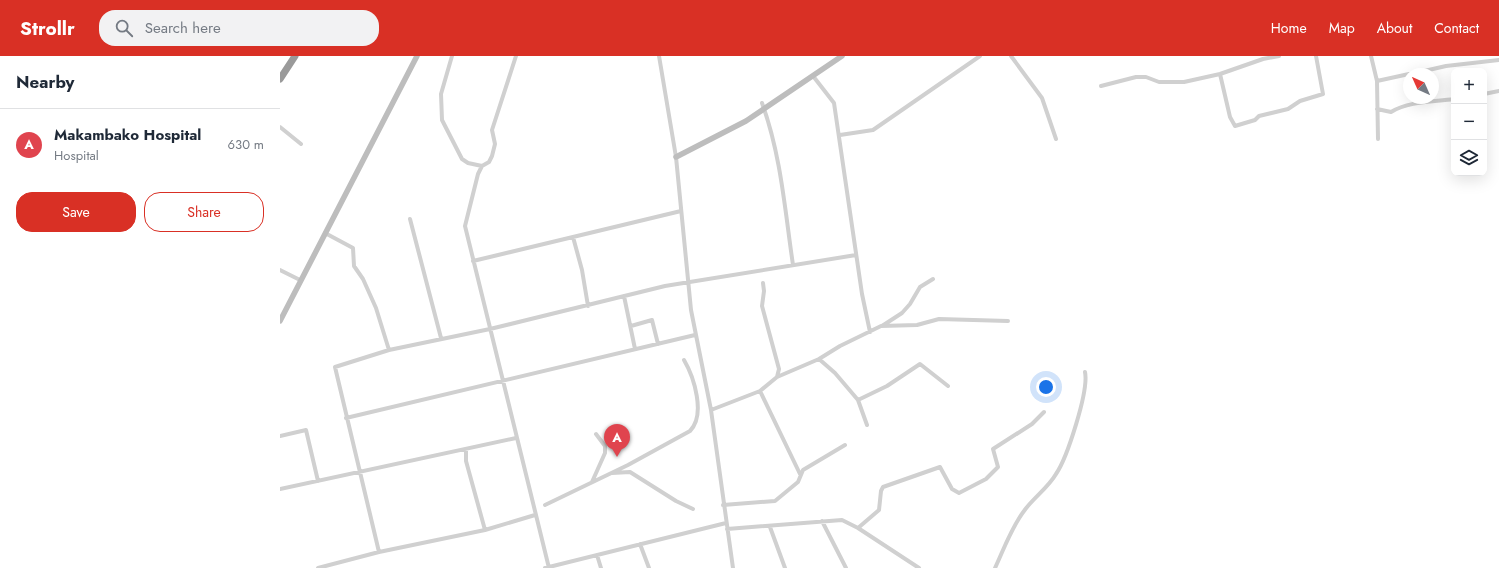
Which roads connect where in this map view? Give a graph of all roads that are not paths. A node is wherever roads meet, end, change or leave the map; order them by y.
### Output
1 (295, 56) edge
2 (416, 56) edge
3 (452, 56) edge
4 (516, 56) edge
5 (659, 56) edge
6 (842, 56) edge
7 (980, 56) edge
8 (1011, 56) edge
9 (1279, 56) edge
10 (1316, 56) edge
11 (1371, 56) edge
12 (1499, 60) edge
13 (1437, 68) edge
14 (1220, 74) junction
15 (1403, 75) edge
16 (813, 76) junction
17 (280, 79) edge
18 (1377, 81) junction
19 (1101, 86) dead end
20 (1499, 91) edge
21 (1487, 93) edge
22 (1451, 99) edge
23 (763, 106) junction
24 (1377, 109) junction
25 (280, 127) edge
26 (840, 135) junction
27 (1056, 139) dead end
28 (1378, 139) dead end
29 (301, 144) dead end
30 (676, 157) junction
31 (482, 166) junction
32 (681, 211) junction
33 (410, 219) dead end
34 (326, 233) junction
35 (573, 237) junction
36 (856, 255) junction
37 (473, 261) junction
38 (793, 265) junction
39 (280, 270) edge
40 (933, 279) dead end
41 (300, 280) junction
42 (688, 282) junction
43 (763, 283) dead end
44 (624, 296) junction
45 (588, 306) junction
46 (1008, 321) dead end
47 (280, 322) edge
48 (631, 326) junction
49 (881, 326) junction
50 (482, 329) dead end
51 (490, 329) junction
52 (870, 332) junction
53 (695, 336) junction
54 (441, 338) junction
55 (658, 344) junction
56 (635, 349) junction
57 (389, 350) junction
58 (819, 359) junction
59 (366, 360) dead end
60 (684, 360) dead end
61 (1085, 372) dead end
62 (777, 377) junction
63 (504, 380) junction
64 (948, 386) dead end
65 (760, 391) junction
66 (858, 400) junction
67 (711, 410) junction
68 (1044, 412) dead end
69 (346, 418) junction
70 (867, 425) dead end
71 (596, 434) dead end
72 (280, 436) edge
73 (516, 438) junction
74 (845, 445) dead end
75 (466, 449) junction
76 (359, 472) junction
77 (609, 473) junction
78 (800, 474) junction
79 (318, 481) junction
80 (591, 482) junction
81 (280, 490) edge
82 (544, 505) dead end
83 (723, 505) junction
84 (693, 508) dead end
85 (535, 515) junction
86 (822, 521) junction
87 (726, 523) junction
88 (770, 527) junction
89 (858, 528) junction
90 (727, 529) junction
91 (485, 530) junction
92 (640, 544) junction
93 (380, 552) junction
94 (597, 555) junction
95 (335, 563) junction
96 (318, 568) edge
97 (336, 568) edge
98 (547, 568) edge
99 (601, 568) edge
100 (648, 568) edge
101 (733, 568) edge
102 (786, 568) edge
103 (846, 568) edge
104 (919, 568) edge
105 (994, 568) edge

1 - 17 highway
2 - 34 street
3 - 31 street
4 - 31 street
5 - 30 street
6 - 16 street
7 - 26 street
8 - 27 street
9 - 14 street
10 - 14 street
11 - 18 street
12 - 13 street
14 - 19 street
15 - 18 street
16 - 23 street
16 - 26 street
18 - 24 street
20 - 21 street
22 - 24 street
23 - 30 street
23 - 38 street
24 - 28 street
25 - 29 street
26 - 36 street
30 - 32 street
31 - 37 street
32 - 35 street
32 - 42 street
33 - 54 street
34 - 41 street
34 - 57 street
35 - 37 street
35 - 45 street
36 - 38 street
36 - 52 street
37 - 51 street
38 - 42 street
39 - 41 street
40 - 49 street
41 - 47 street
42 - 44 street
42 - 53 street
43 - 62 street
44 - 45 street
44 - 48 street
45 - 51 street
46 - 49 street
48 - 55 street
48 - 56 street
49 - 52 street
50 - 54 street
51 - 54 street
51 - 63 street
52 - 58 street
53 - 55 street
53 - 67 street
54 - 57 street
55 - 56 street
56 - 63 street
57 - 59 street
57 - 69 street
58 - 62 street
58 - 66 street
60 - 77 street
61 - 105 street
62 - 65 street
63 - 69 street
63 - 73 street
64 - 66 street
65 - 67 street
65 - 78 street
66 - 70 street
67 - 83 street
68 - 89 street
69 - 76 street
71 - 80 street
72 - 79 street
73 - 75 street
73 - 85 street
74 - 78 street
75 - 76 street
75 - 91 street
76 - 79 street
76 - 93 street
77 - 80 street
77 - 84 street
78 - 83 street
79 - 81 street
80 - 82 street
83 - 87 street
85 - 91 street
85 - 98 street
86 - 88 street
86 - 89 street
86 - 103 street
87 - 90 street
87 - 92 street
88 - 90 street
88 - 102 street
89 - 104 street
90 - 101 street
91 - 93 street
92 - 94 street
92 - 100 street
93 - 95 street
94 - 98 street
94 - 99 street
95 - 96 street
95 - 97 street

